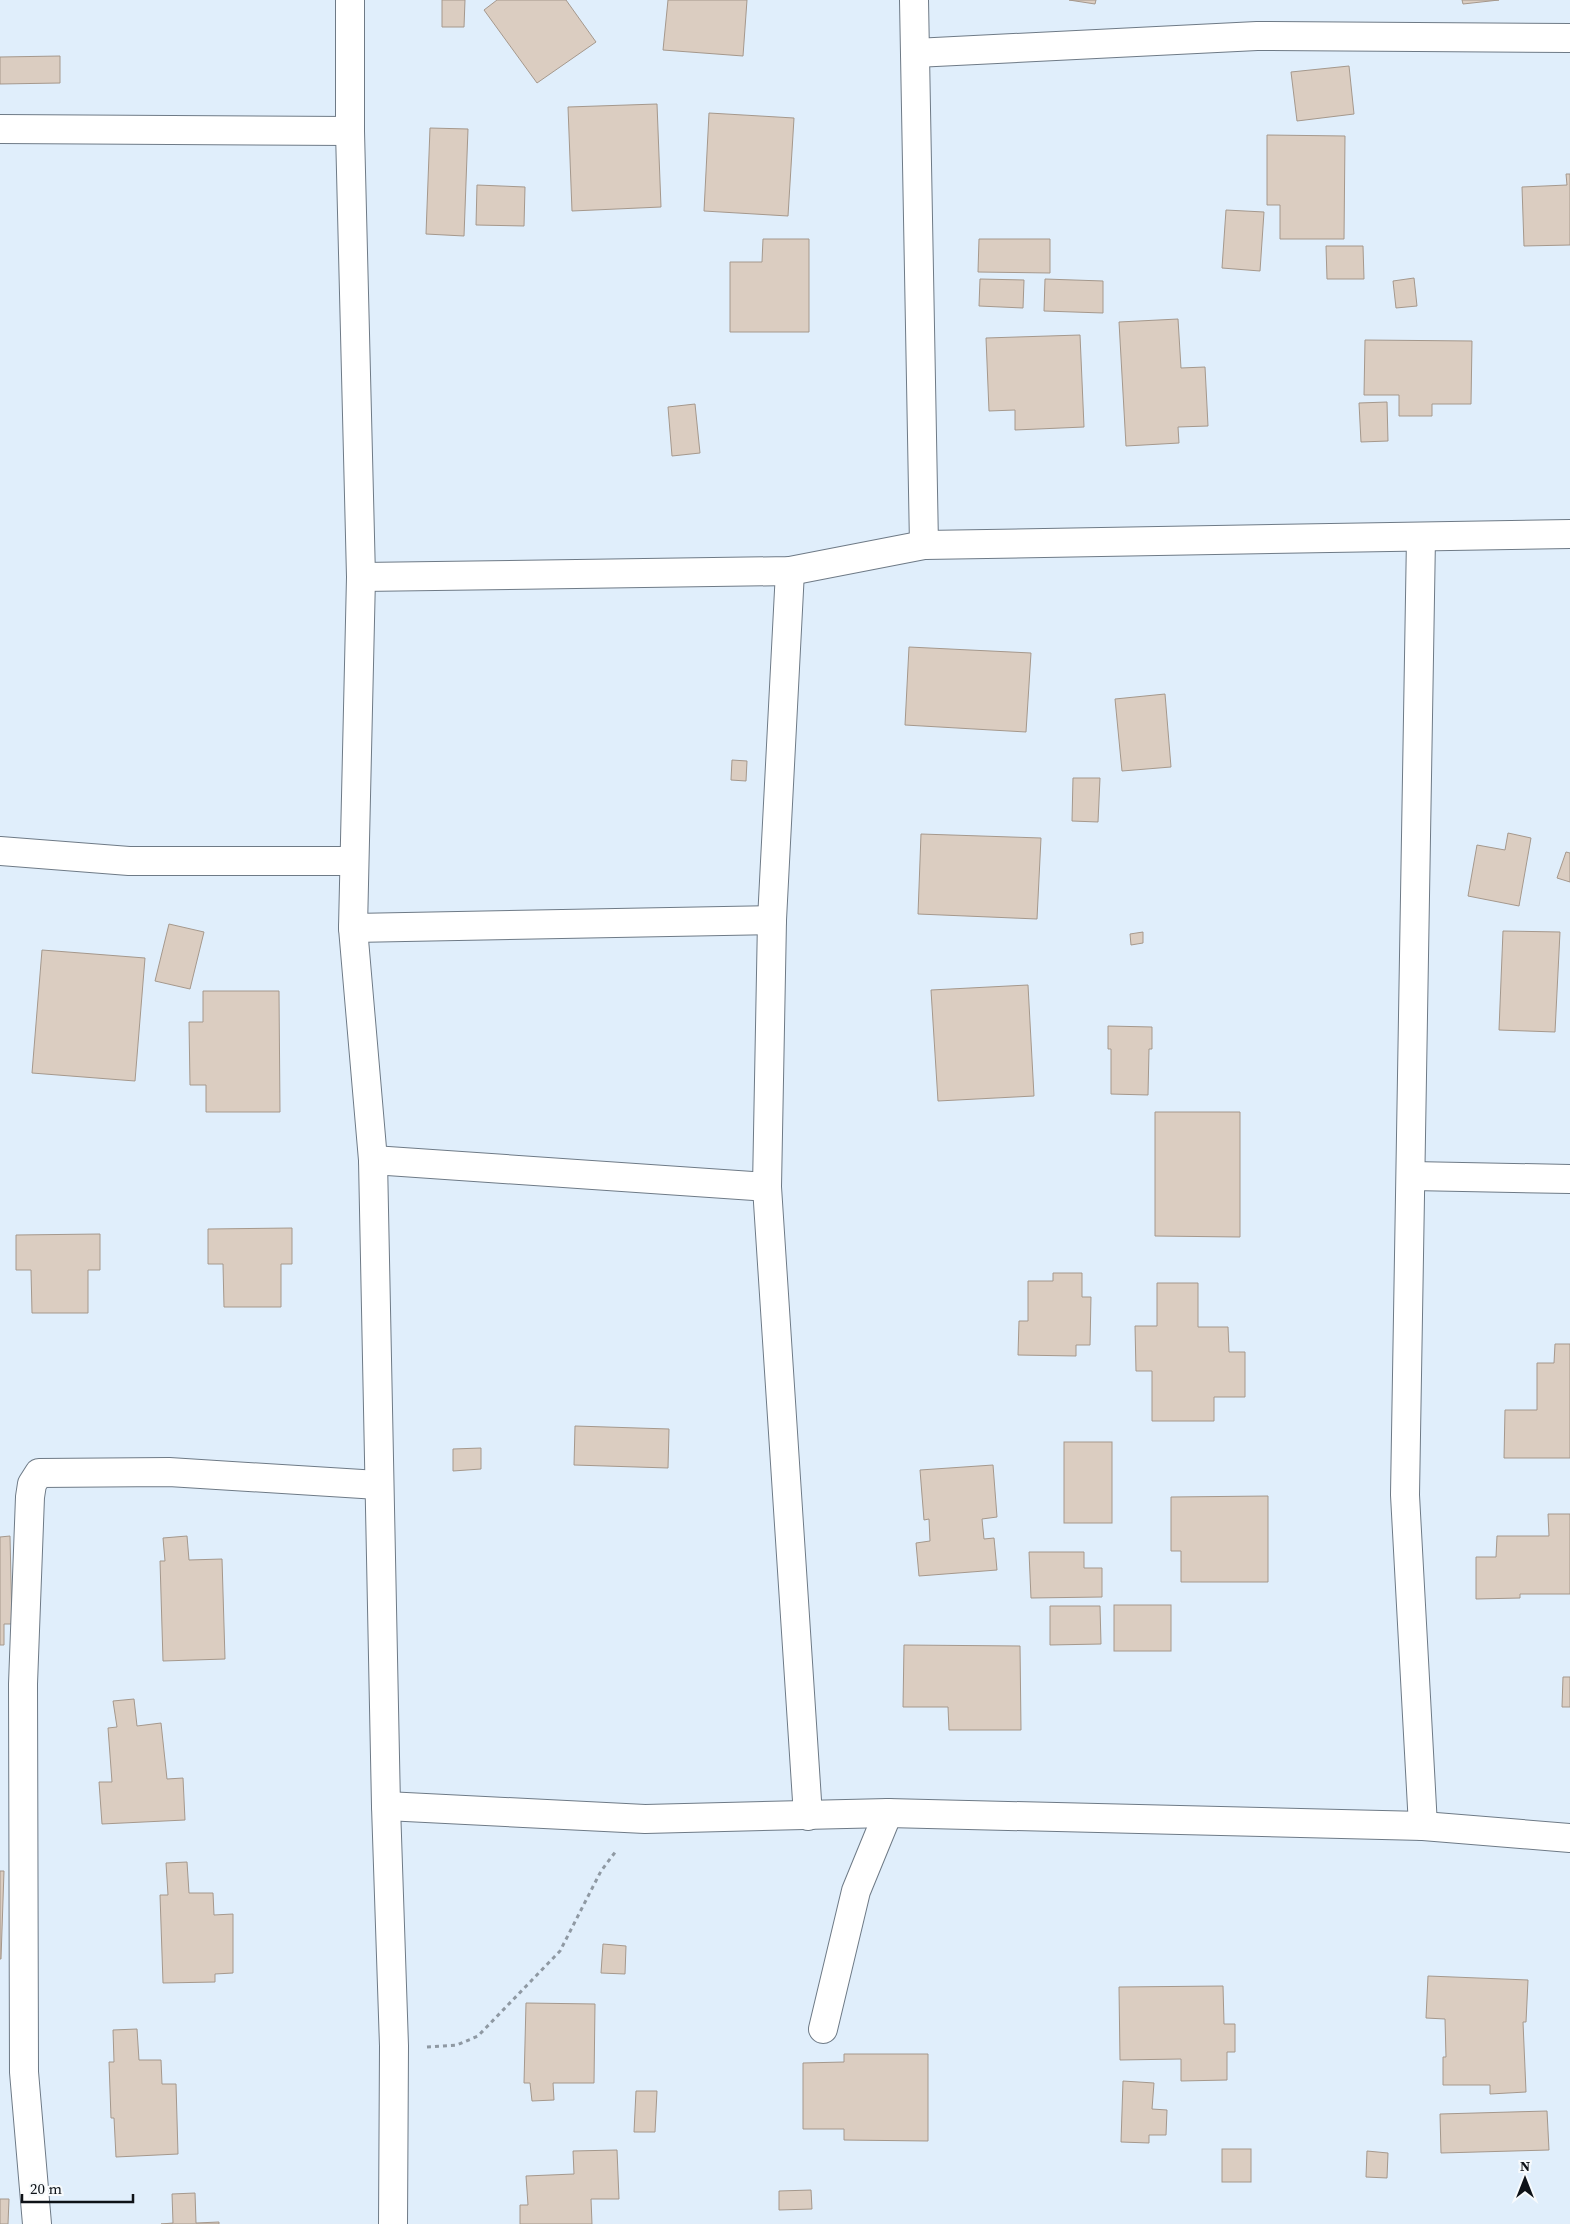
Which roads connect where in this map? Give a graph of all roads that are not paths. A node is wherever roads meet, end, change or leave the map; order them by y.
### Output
1 (350, 0) edge
2 (914, 0) edge
3 (1570, 38) edge
4 (915, 53) junction
5 (0, 129) edge
6 (350, 131) junction
7 (1570, 534) edge
8 (1422, 537) junction
9 (924, 545) junction
10 (790, 571) junction
11 (361, 577) junction
12 (0, 851) edge
13 (353, 861) junction
14 (772, 920) junction
15 (353, 928) junction
16 (373, 1160) junction
17 (1412, 1176) junction
18 (1570, 1179) edge
19 (767, 1187) junction
20 (378, 1485) junction
21 (386, 1806) junction
22 (888, 1813) junction
23 (808, 1816) junction
24 (1423, 1826) junction
25 (1570, 1838) edge
26 (823, 2028) dead end
27 (37, 2224) edge
28 (393, 2224) edge

1 - 6 street
2 - 4 street
3 - 4 street
4 - 9 street
5 - 6 street
6 - 11 street
7 - 8 street
8 - 9 street
8 - 17 street
9 - 10 street
10 - 11 street
10 - 14 street
11 - 13 street
12 - 13 street
13 - 15 street
14 - 15 street
14 - 19 street
15 - 16 street
16 - 19 street
16 - 20 street
17 - 18 street
17 - 24 street
19 - 23 street
20 - 21 street
20 - 27 street
21 - 23 street
21 - 28 street
22 - 23 street
22 - 24 street
22 - 26 street
24 - 25 street

